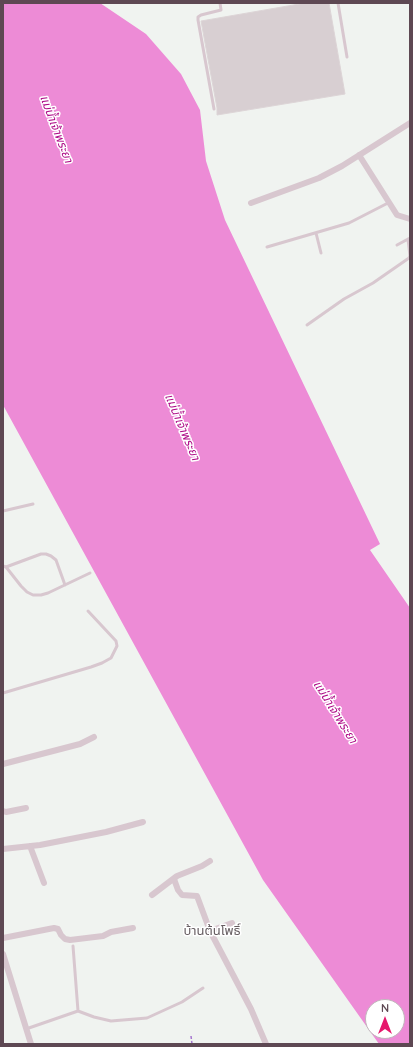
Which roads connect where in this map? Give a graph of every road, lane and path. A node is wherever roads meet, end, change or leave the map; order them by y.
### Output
1 (220, 3) edge
2 (338, 3) edge
3 (347, 57) dead end
4 (214, 109) dead end
5 (410, 123) edge
6 (358, 155) junction
7 (251, 203) dead end
8 (388, 203) junction
9 (410, 219) edge
10 (316, 233) junction
11 (409, 239) edge
12 (397, 245) dead end
13 (267, 247) dead end
14 (321, 253) dead end
15 (307, 325) dead end
16 (33, 504) dead end
17 (3, 511) edge
18 (4, 566) edge
19 (90, 573) dead end
20 (65, 585) junction
21 (88, 612) dead end
22 (3, 693) edge
23 (94, 737) dead end
24 (3, 764) edge
25 (26, 808) dead end
26 (3, 811) edge
27 (143, 822) dead end
28 (30, 846) junction
29 (3, 849) edge
30 (210, 861) dead end
31 (174, 879) junction
32 (44, 883) dead end
33 (152, 895) dead end
34 (232, 923) dead end
35 (133, 928) dead end
36 (210, 931) junction
37 (3, 938) edge
38 (73, 946) dead end
39 (3, 954) edge
40 (203, 988) dead end
41 (78, 1011) junction
42 (26, 1029) junction
43 (191, 1036) dead end
44 (31, 1044) edge
45 (192, 1044) edge
46 (266, 1044) edge

1 - 4 lane
2 - 3 lane
5 - 6 street
6 - 7 street
6 - 8 street
8 - 9 street
8 - 10 lane
10 - 13 lane
10 - 14 lane
11 - 12 lane
11 - 15 lane
16 - 17 lane
18 - 20 lane
18 - 20 lane
19 - 20 lane
21 - 22 lane
23 - 24 street
25 - 26 street
27 - 28 street
28 - 29 street
28 - 32 street
30 - 31 street
31 - 33 street
31 - 36 street
34 - 36 street
35 - 37 street
36 - 46 street
38 - 41 lane
39 - 42 street
40 - 41 lane
41 - 42 lane
42 - 44 street
43 - 45 path

